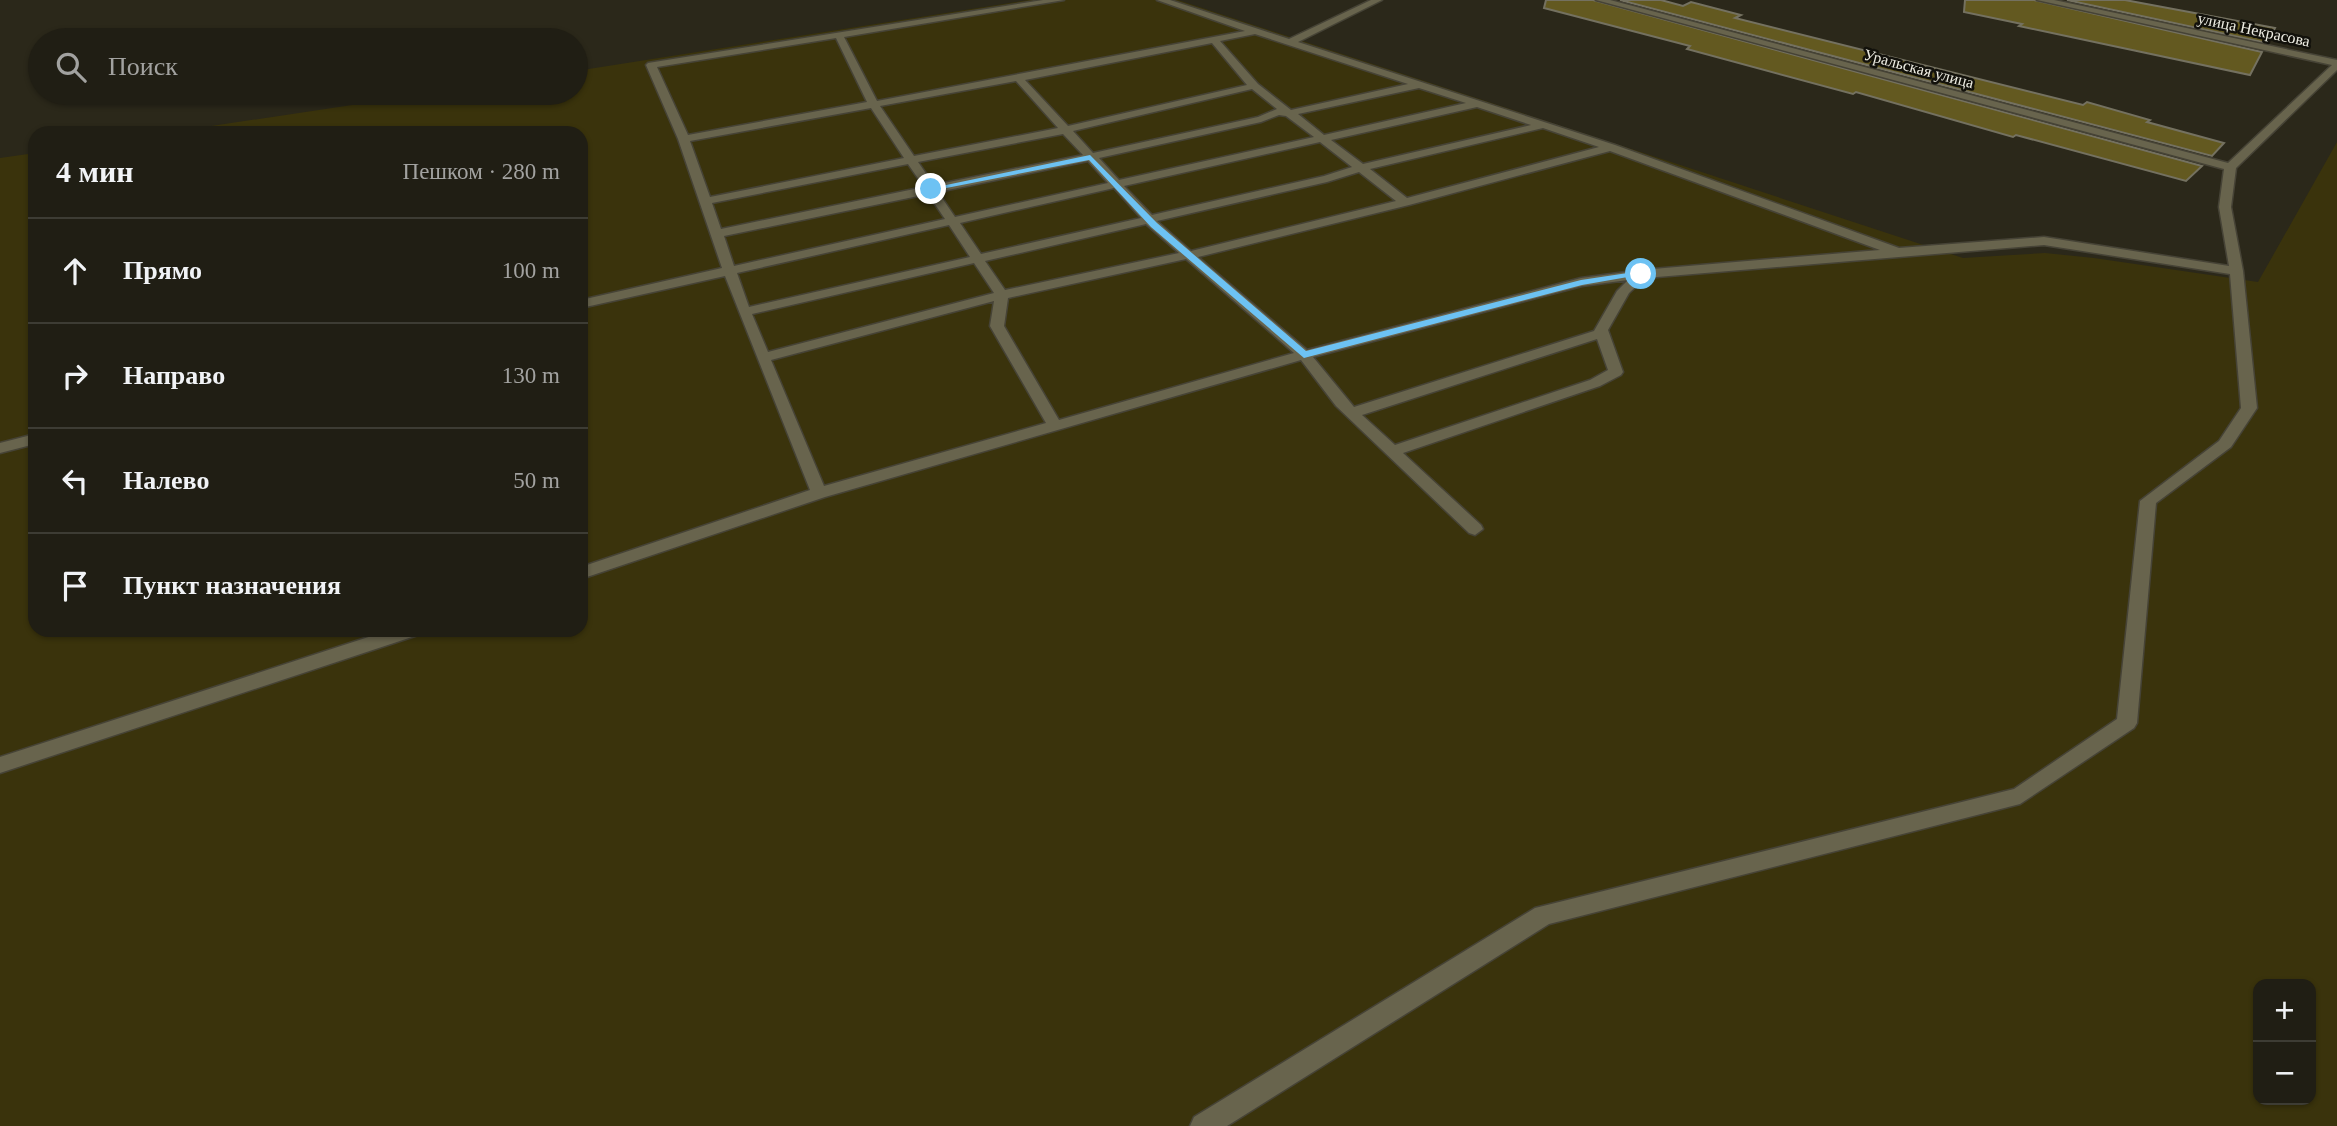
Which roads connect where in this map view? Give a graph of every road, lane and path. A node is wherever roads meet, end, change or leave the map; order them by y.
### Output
1 (1060, 0) edge
2 (1161, 0) edge
3 (1378, 0) edge
4 (1600, 0) edge
5 (2041, 0) edge
6 (1252, 32) junction
7 (838, 34) junction
8 (1214, 41) junction
9 (1287, 43) junction
10 (2337, 64) edge
11 (1018, 78) junction
12 (1418, 85) junction
13 (1254, 86) junction
14 (1477, 104) junction
15 (874, 105) junction
16 (1290, 113) junction
17 (1543, 125) junction
18 (1065, 130) junction
19 (684, 139) junction
20 (1323, 139) junction
21 (1611, 147) junction
22 (1090, 157) junction
23 (912, 161) junction
24 (2230, 167) junction
25 (1361, 168) junction
26 (1118, 186) junction
27 (931, 189) junction
28 (706, 201) junction
29 (1405, 202) junction
30 (1149, 220) junction
31 (953, 222) junction
32 (718, 233) junction
33 (1898, 252) junction
34 (1189, 255) junction
35 (978, 260) junction
36 (731, 270) junction
37 (2236, 271) junction
38 (1641, 274) junction
39 (1002, 295) junction
40 (588, 302) edge
41 (744, 312) junction
42 (1601, 333) junction
43 (1304, 355) junction
44 (763, 358) junction
45 (1352, 413) junction
46 (1056, 427) junction
47 (28, 441) edge
48 (0, 448) edge
49 (1393, 451) junction
50 (819, 493) junction
51 (1475, 529) dead end
52 (588, 571) edge
53 (390, 637) edge
54 (0, 765) edge
55 (1203, 1126) edge

1 - 7 street
2 - 6 street
3 - 9 street
4 - 24 street, Уральская улица
5 - 10 street, улица Некрасова
6 - 8 street
6 - 9 street
7 - 15 street
7 - 19 street
8 - 11 street
8 - 13 street
9 - 12 street
10 - 24 street
11 - 15 street
11 - 18 street
12 - 14 street
12 - 16 street
13 - 16 street
13 - 18 street
14 - 17 street
14 - 20 street
15 - 19 street
15 - 23 street
16 - 20 street
16 - 22 street
17 - 21 street
17 - 25 street
18 - 22 street
18 - 23 street
19 - 28 street
20 - 25 street
20 - 26 street
21 - 29 street
21 - 33 street
22 - 26 street
22 - 27 street
23 - 27 street
23 - 28 street
24 - 37 street
25 - 29 street
25 - 30 street
26 - 30 street
26 - 31 street
27 - 31 street
27 - 32 street
28 - 32 street
29 - 34 street
30 - 34 street
30 - 35 street
31 - 35 street
31 - 36 street
32 - 36 street
33 - 37 street
33 - 38 street
34 - 39 street
34 - 43 street
35 - 39 street
35 - 41 street
36 - 40 street
36 - 41 street
37 - 55 street
38 - 42 street
38 - 43 street
39 - 44 street
39 - 46 street
41 - 44 street
42 - 45 street
42 - 49 street
43 - 45 street
43 - 46 street
44 - 50 street
45 - 49 street
46 - 50 street
47 - 48 street
49 - 51 street
50 - 52 street
53 - 54 street

